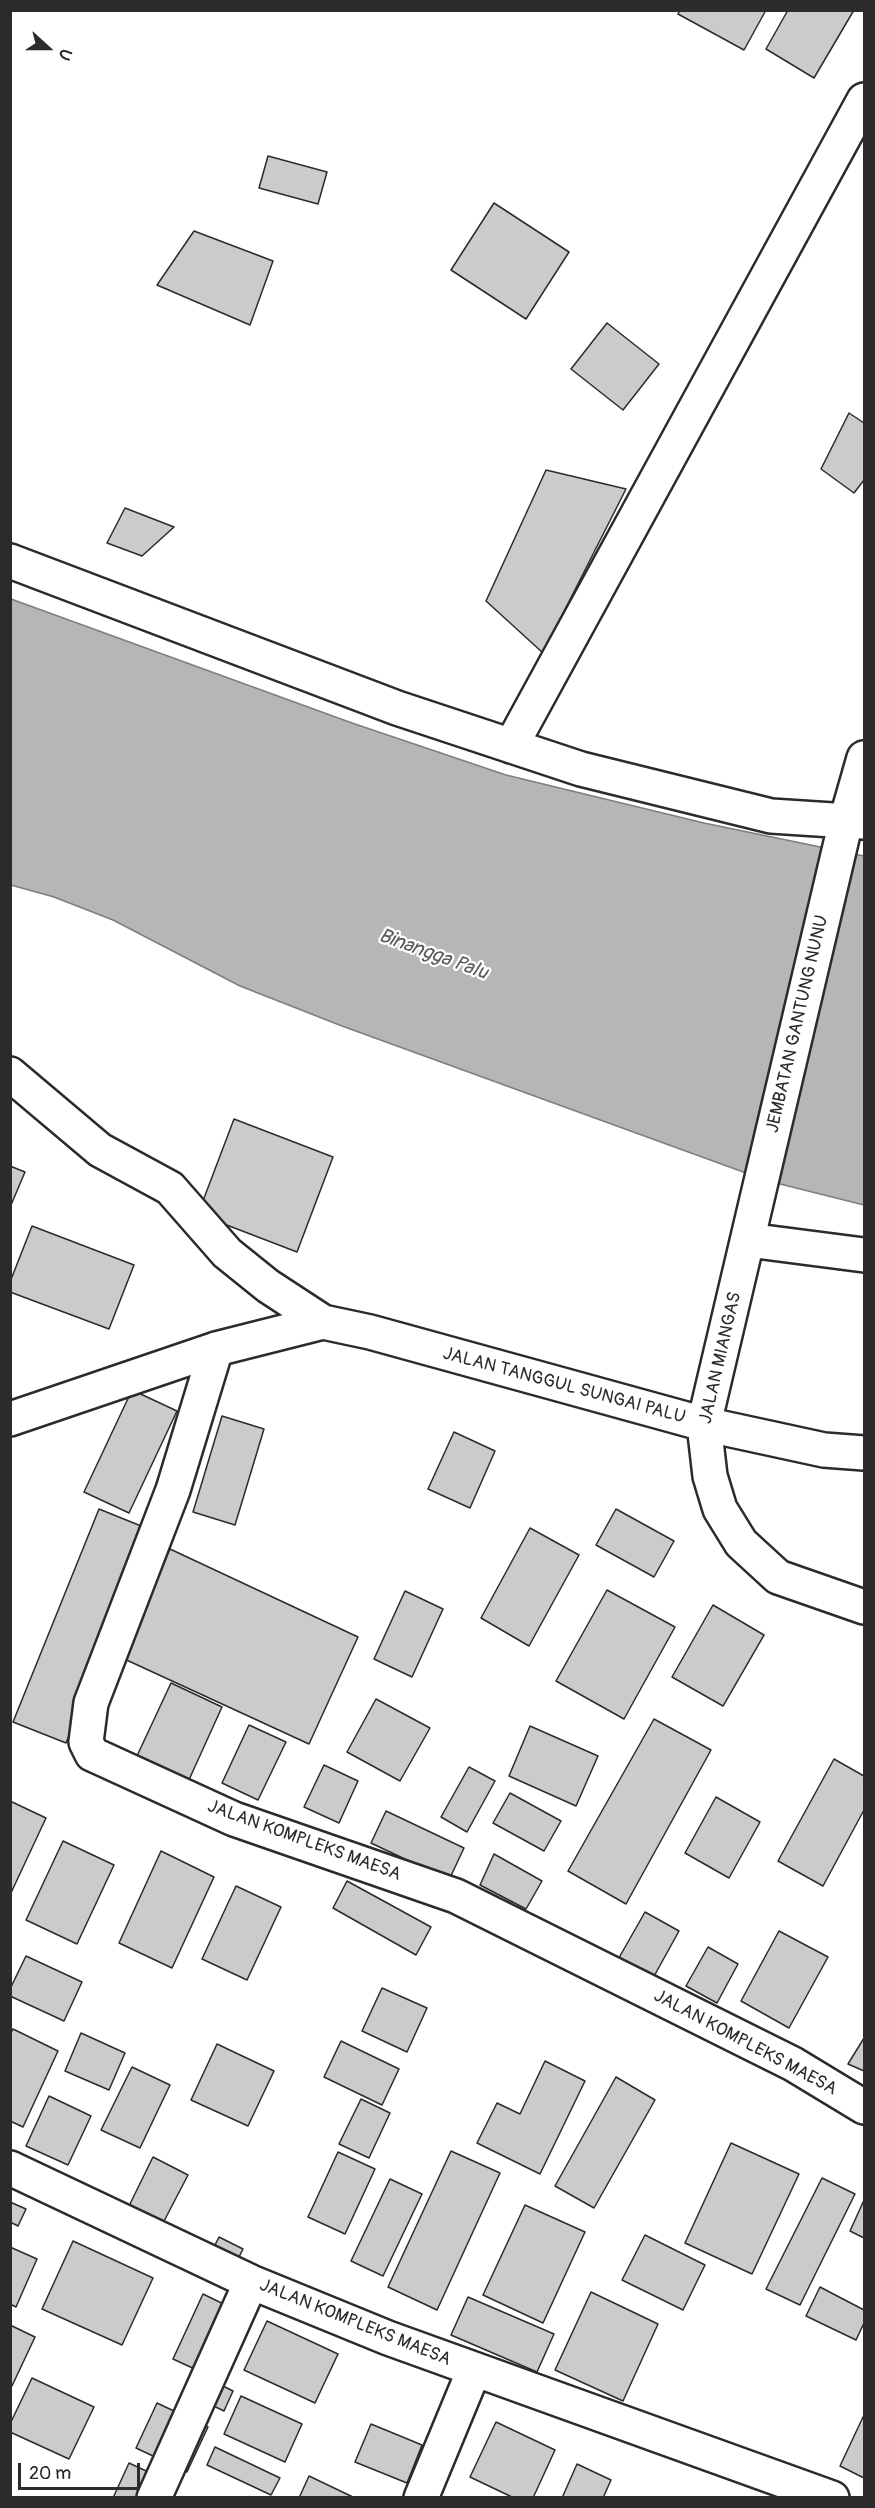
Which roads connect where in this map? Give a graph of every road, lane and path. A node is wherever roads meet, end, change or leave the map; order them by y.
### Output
1 (864, 100) edge
2 (10, 561) edge
3 (511, 746) junction
4 (864, 758) edge
5 (850, 829) edge
6 (10, 1074) edge
7 (756, 1205) joint
8 (748, 1240) junction
9 (864, 1255) edge
10 (322, 1322) junction
11 (216, 1349) junction
12 (10, 1419) edge
13 (704, 1424) junction
14 (864, 1453) edge
15 (864, 1607) edge
16 (864, 2107) edge
17 (10, 2168) edge
18 (251, 2282) junction
19 (474, 2370) junction
20 (154, 2498) edge
21 (421, 2498) edge
22 (832, 2498) edge

1 - 3 street
2 - 3 street
3 - 5 street
4 - 5 street, JEMBATAN GANTUNG NUNU
5 - 7 street, JEMBATAN GANTUNG NUNU
6 - 10 street
7 - 8 street, JALAN MIANGAS
8 - 9 street
8 - 13 street, JALAN MIANGAS
10 - 11 street
10 - 13 street, JALAN TANGGUL SUNGAI PALU
11 - 12 street
11 - 16 street, JALAN KOMPLEKS MAESA
13 - 14 street, JALAN TANGGUL SUNGAI PALU
13 - 15 street, JALAN MIANGAS
17 - 18 street, JALAN KOMPLEKS MAESA
18 - 19 street, JALAN KOMPLEKS MAESA
18 - 20 street, JALAN KOMPLEKS MAESA
19 - 21 street
19 - 22 street, JALAN KOMPLEKS MAESA

